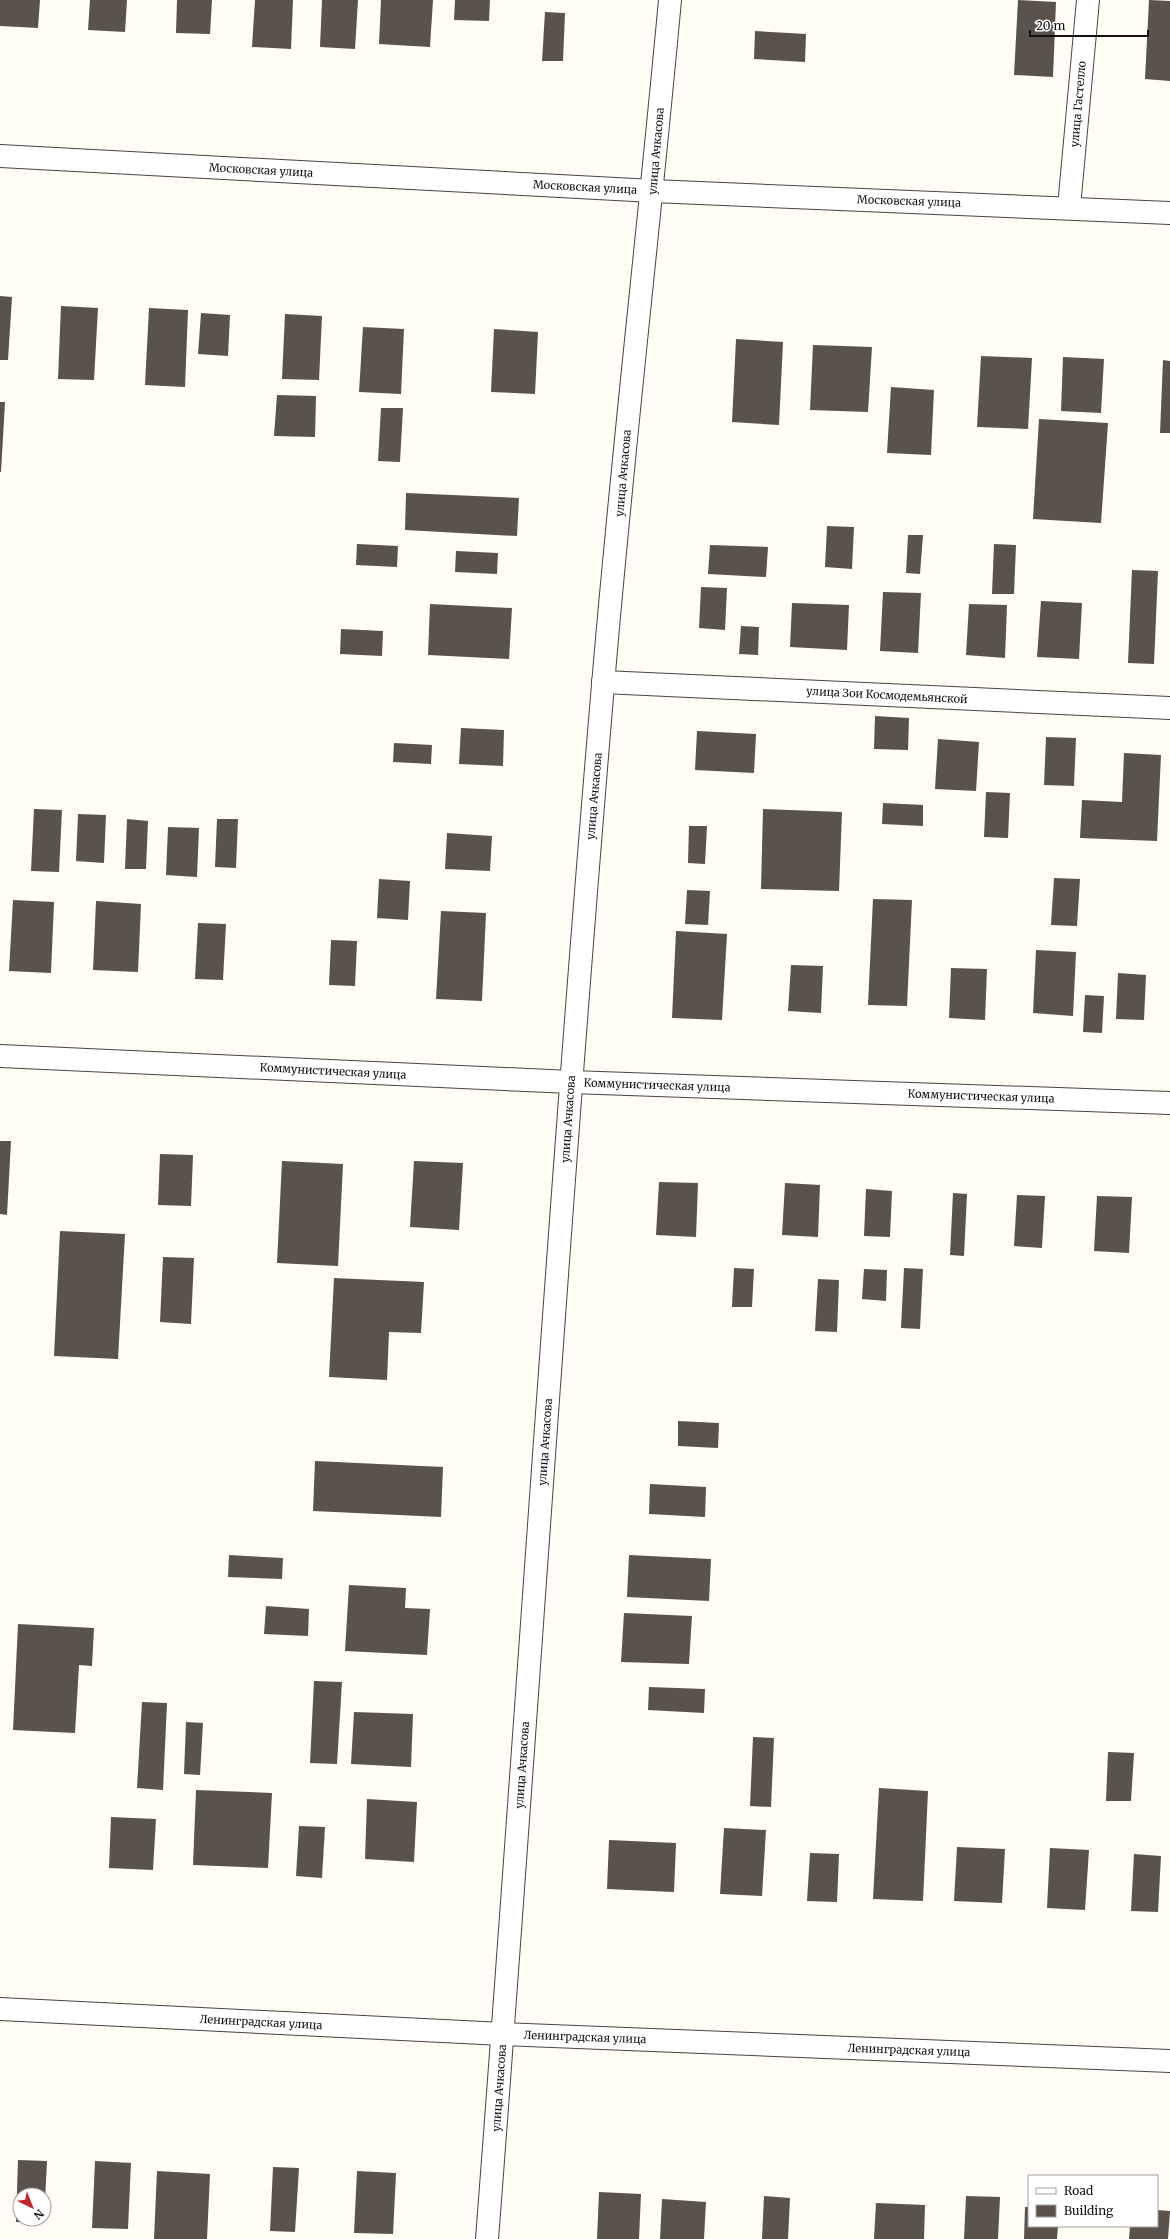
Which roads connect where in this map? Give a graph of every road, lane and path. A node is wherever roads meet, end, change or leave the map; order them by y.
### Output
1 (670, 0) edge
2 (1088, 0) edge
3 (0, 156) edge
4 (653, 190) junction
5 (1069, 208) junction
6 (1170, 214) edge
7 (603, 682) junction
8 (1170, 708) edge
9 (0, 1056) edge
10 (571, 1082) junction
11 (1170, 1103) edge
12 (0, 2009) edge
13 (503, 2034) junction
14 (1170, 2061) edge
15 (487, 2239) edge

1 - 4 street, улица Ачкасова
2 - 5 street, улица Гастелло
3 - 4 street, Московская улица
4 - 5 street, Московская улица
4 - 7 street, улица Ачкасова
5 - 6 street, Московская улица
7 - 8 street, улица Зои Космодемьянской
7 - 10 street, улица Ачкасова
9 - 10 street, Коммунистическая улица
10 - 11 street, Коммунистическая улица
10 - 13 street, улица Ачкасова
12 - 13 street, Ленинградская улица
13 - 14 street, Ленинградская улица
13 - 15 street, улица Ачкасова

